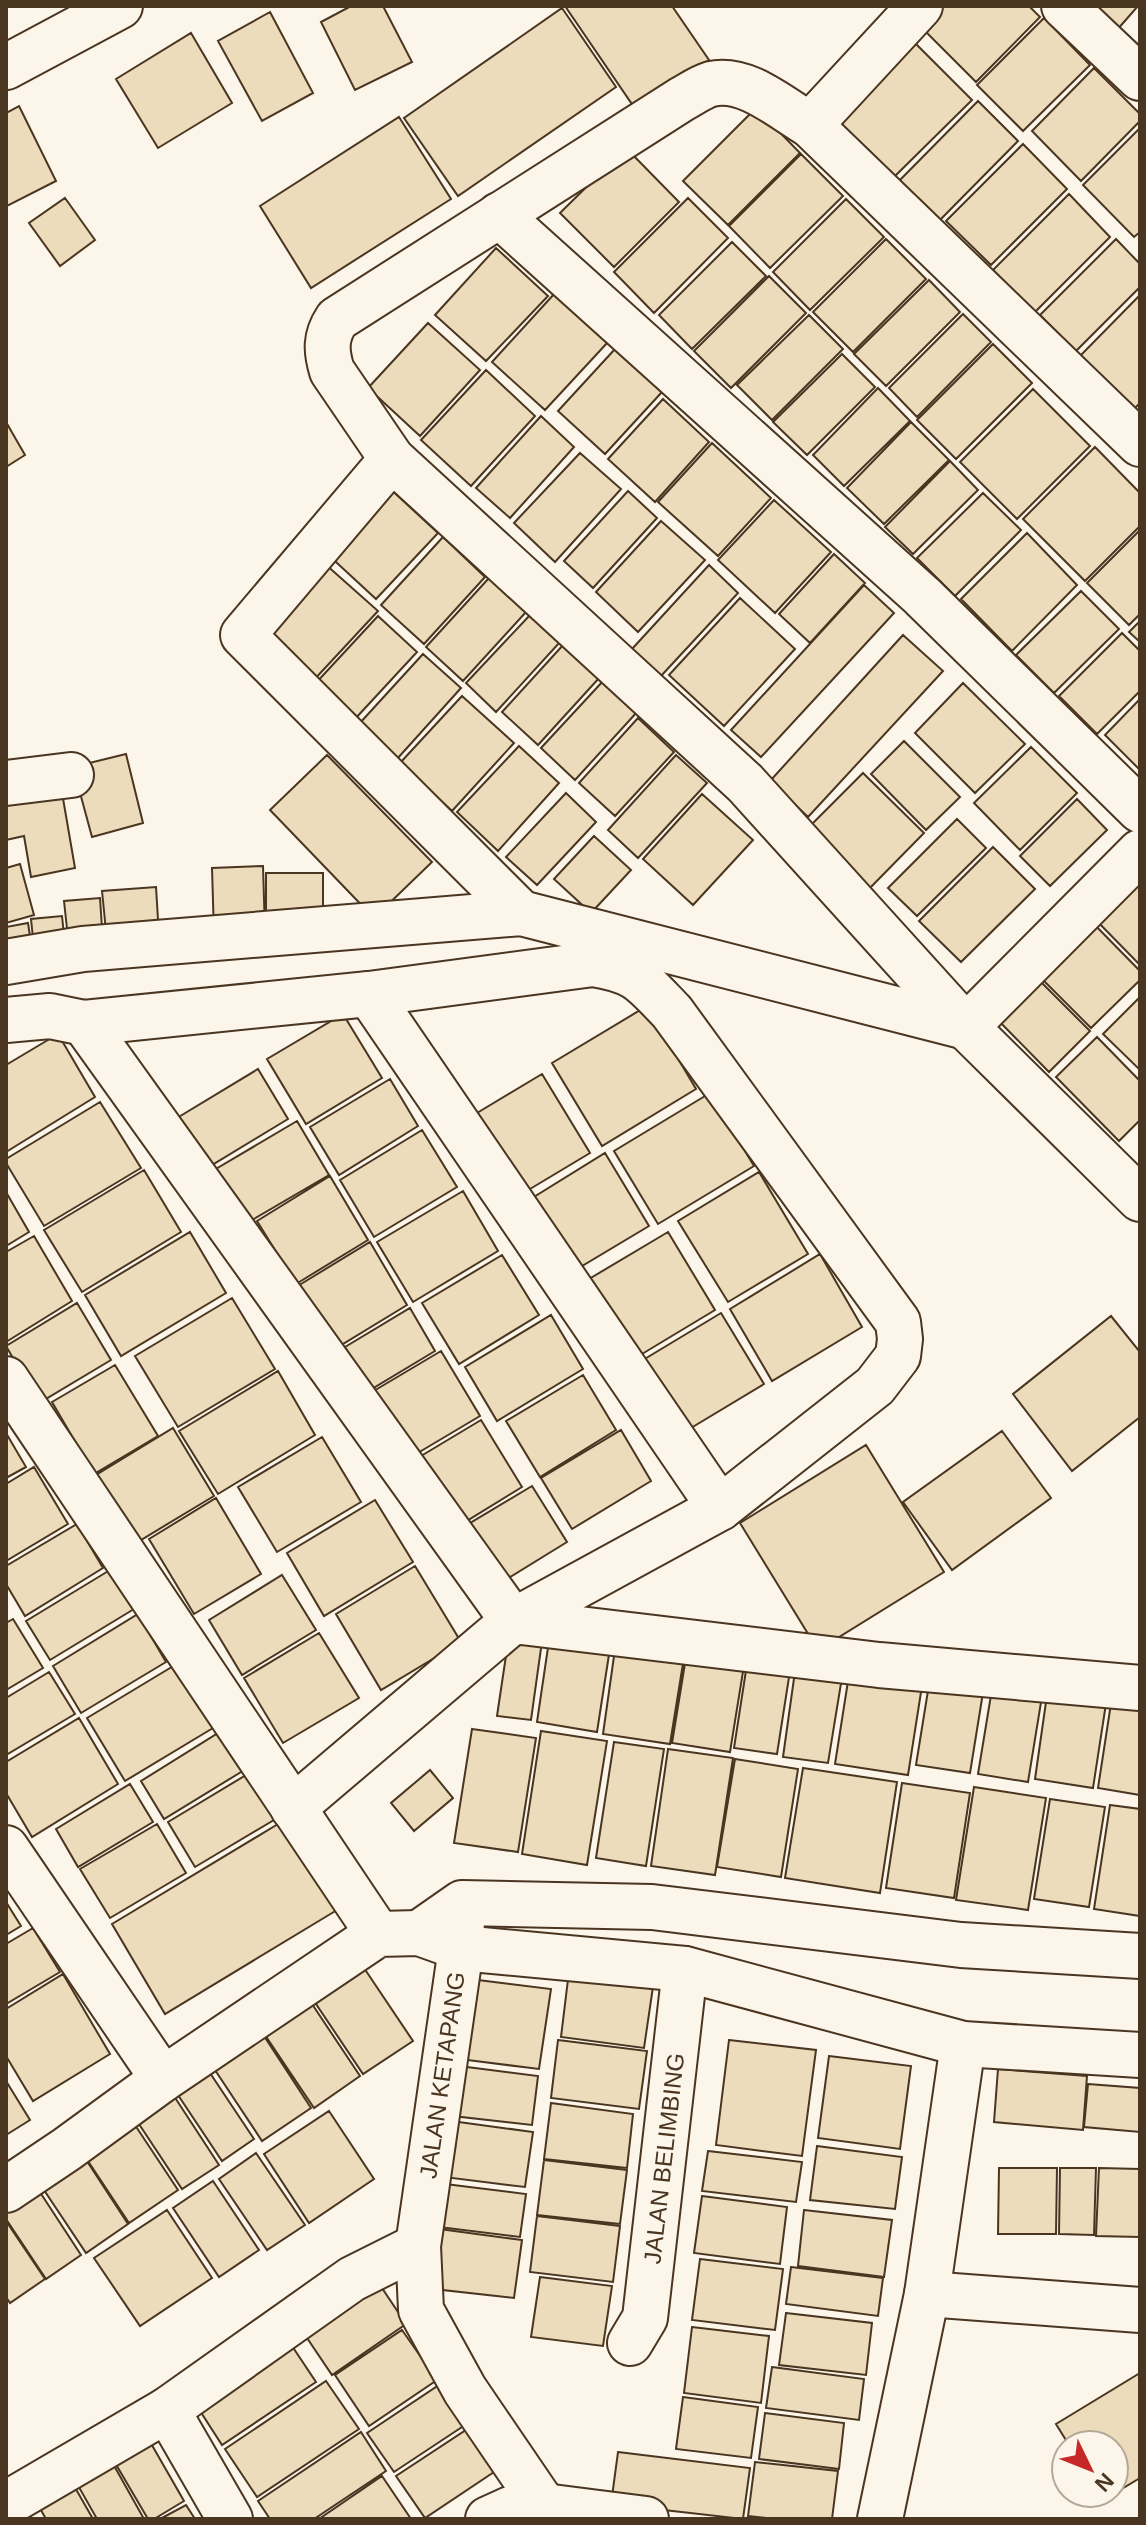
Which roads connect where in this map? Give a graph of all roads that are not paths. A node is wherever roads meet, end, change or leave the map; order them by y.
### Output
1 (120, 6) edge
2 (920, 6) edge
3 (1064, 6) edge
4 (6, 67) edge
5 (1138, 71) edge
6 (810, 125) junction
7 (499, 215) junction
8 (1140, 444) edge
9 (392, 459) junction
10 (71, 775) dead end
11 (6, 783) edge
12 (1140, 810) edge
13 (1140, 852) edge
14 (521, 913) junction
15 (6, 962) edge
16 (369, 994) junction
17 (6, 1020) edge
18 (84, 1023) junction
19 (966, 1027) junction
20 (1140, 1199) edge
21 (6, 1379) edge
22 (720, 1508) junction
23 (513, 1621) junction
24 (1140, 1688) edge
25 (293, 1808) junction
26 (6, 1848) edge
27 (462, 1903) junction
28 (398, 1933) junction
29 (461, 1948) junction
30 (1140, 1956) edge
31 (685, 1969) junction
32 (963, 2044) junction
33 (1140, 2055) edge
34 (163, 2079) junction
35 (6, 2190) edge
36 (418, 2246) junction
37 (927, 2294) junction
38 (1140, 2310) edge
39 (630, 2343) dead end
40 (167, 2410) junction
41 (6, 2504) edge
42 (544, 2506) junction
43 (230, 2519) edge
44 (488, 2519) edge
45 (646, 2519) edge
46 (880, 2519) edge

1 - 4 street
2 - 6 street
3 - 5 street
6 - 7 street
6 - 8 street
7 - 9 street
7 - 12 street
9 - 14 street
9 - 19 street
10 - 11 street
13 - 19 street
14 - 15 street
14 - 19 street
16 - 18 street
16 - 22 street
16 - 22 street
17 - 18 street
18 - 23 street
19 - 20 street
21 - 25 street
22 - 23 street
23 - 24 street
23 - 25 street
25 - 28 street
26 - 34 street
27 - 28 street
27 - 29 street, JALAN KETAPANG
27 - 30 street
28 - 29 street
28 - 34 street
29 - 31 street
29 - 36 street, JALAN KETAPANG
31 - 32 street
31 - 39 street, JALAN BELIMBING
32 - 33 street
32 - 37 street
34 - 35 street
36 - 40 street
36 - 42 street, JALAN KETAPANG
37 - 38 street
37 - 46 street
40 - 41 street
40 - 43 street
42 - 44 street
42 - 45 street

